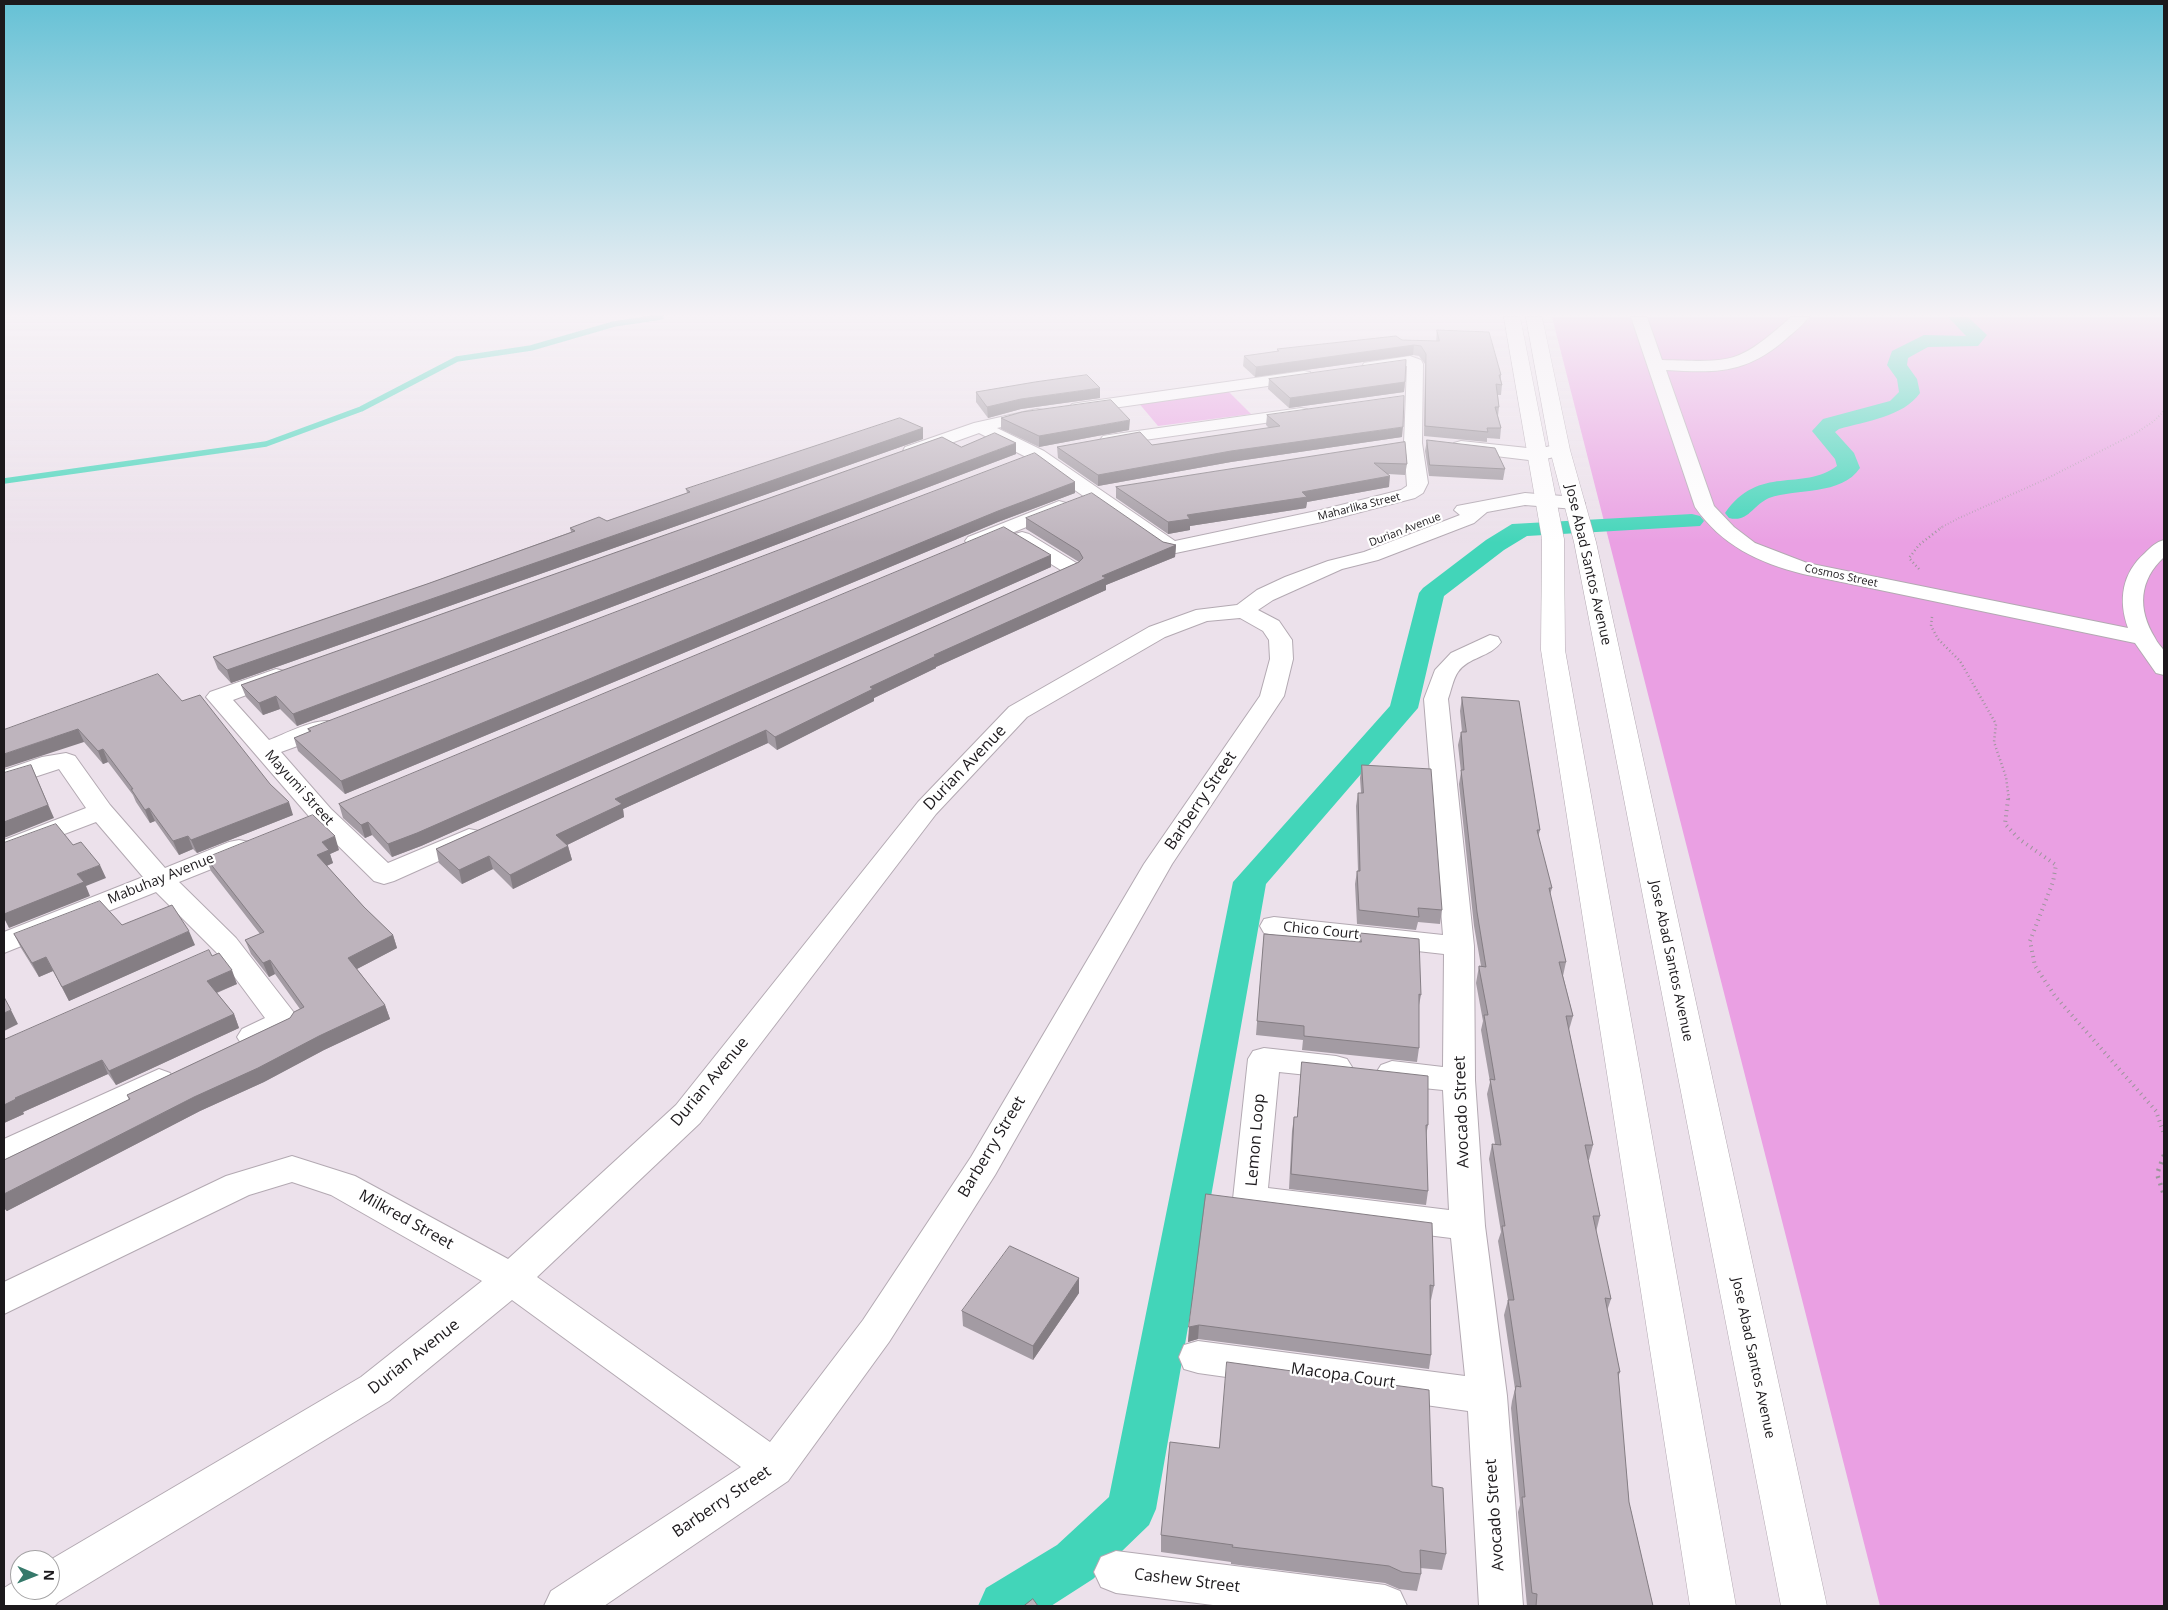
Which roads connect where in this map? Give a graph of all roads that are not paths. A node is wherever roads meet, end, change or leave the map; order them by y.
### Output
1 (1193, 392) edge
2 (1253, 392) edge
3 (1405, 392) edge
4 (1526, 392) edge
5 (1550, 392) edge
6 (1665, 392) edge
7 (1324, 410) edge
8 (1285, 415) junction
9 (980, 427) junction
10 (1093, 443) edge
11 (1426, 445) junction
12 (1065, 449) edge
13 (1536, 450) junction
14 (1560, 450) junction
15 (1037, 455) junction
16 (896, 457) edge
17 (1009, 466) edge
18 (1120, 490) edge
19 (1092, 495) junction
20 (1548, 508) junction
21 (1577, 510) junction
22 (1006, 528) junction
23 (2164, 546) edge
24 (951, 551) edge
25 (1044, 581) edge
26 (1243, 611) junction
27 (2143, 638) junction
28 (1490, 642) dead end
29 (2164, 668) edge
30 (293, 670) edge
31 (348, 718) edge
32 (264, 750) junction
33 (4, 779) edge
34 (101, 811) junction
35 (492, 826) edge
36 (259, 840) edge
37 (4, 849) edge
38 (160, 879) junction
39 (1274, 926) dead end
40 (4, 943) edge
41 (1459, 946) junction
42 (230, 1048) edge
43 (184, 1069) edge
44 (1459, 1080) junction
45 (4, 1154) edge
46 (1467, 1226) junction
47 (511, 1279) junction
48 (4, 1299) edge
49 (1198, 1357) dead end
50 (1487, 1396) junction
51 (774, 1468) junction
52 (1116, 1572) dead end
53 (60, 1578) edge
54 (1254, 1598) edge
55 (566, 1606) edge
56 (1385, 1606) edge
57 (1501, 1606) edge
58 (1713, 1606) edge
59 (1804, 1606) edge

1 - 9 street
2 - 8 street
3 - 11 street, Maharlika Street
4 - 13 main road, Jose Abad Santos Avenue
5 - 14 main road, Jose Abad Santos Avenue
6 - 27 street, Cosmos Street
7 - 8 street
8 - 10 street
9 - 15 street
9 - 16 street
11 - 13 street
11 - 19 street, Maharlika Street
12 - 15 street
13 - 14 street
13 - 20 main road, Jose Abad Santos Avenue
14 - 21 main road, Jose Abad Santos Avenue
15 - 17 street
15 - 19 street
18 - 19 street
19 - 22 street
20 - 21 street, Durian Avenue
20 - 26 street, Durian Avenue
20 - 58 main road, Jose Abad Santos Avenue
21 - 59 main road, Jose Abad Santos Avenue
22 - 24 street
22 - 25 street
23 - 27 street
26 - 47 street, Durian Avenue
26 - 51 street, Barberry Street
27 - 29 street
28 - 41 street, Avocado Street
30 - 32 street, Mayumi Street
31 - 32 street
32 - 35 street, Mayumi Street
33 - 34 street
34 - 37 street
34 - 38 street
36 - 38 street, Mabuhay Avenue
38 - 40 street, Mabuhay Avenue
38 - 42 street
39 - 41 street, Chico Court
41 - 44 street, Avocado Street
43 - 45 street
44 - 46 street, Avocado Street
44 - 46 street, Lemon Loop
46 - 50 street, Avocado Street
47 - 48 street, Milkred Street
47 - 51 street, Milkred Street
47 - 53 street, Durian Avenue
49 - 50 street, Macopa Court
50 - 57 street, Avocado Street
51 - 55 street, Barberry Street
52 - 54 street, Cashew Street
54 - 56 street, Cashew Street

